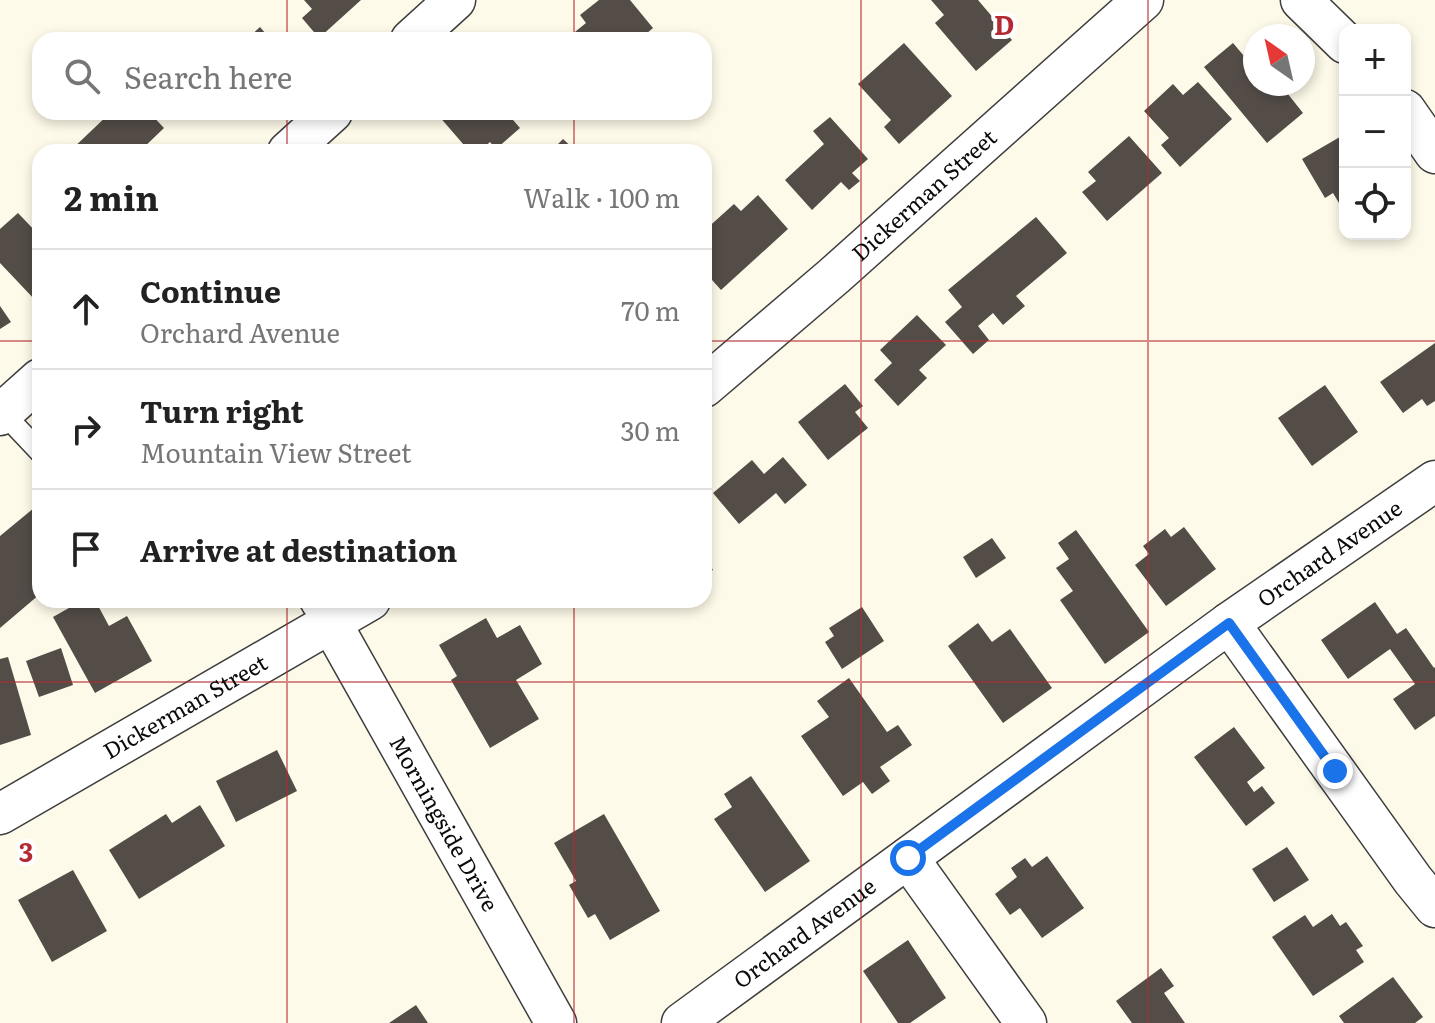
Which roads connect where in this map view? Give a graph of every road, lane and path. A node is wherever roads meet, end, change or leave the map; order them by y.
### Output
1 (455, 0) edge
2 (1143, 0) edge
3 (1301, 0) edge
4 (420, 32) edge
5 (1339, 37) edge
6 (1411, 119) edge
7 (323, 120) edge
8 (297, 144) edge
9 (1435, 153) edge
10 (712, 380) edge
11 (32, 386) edge
12 (1, 414) edge
13 (32, 444) edge
14 (1435, 481) edge
15 (320, 612) edge
16 (1229, 623) junction
17 (0, 814) edge
18 (908, 858) junction
19 (1435, 907) edge
20 (556, 1023) edge
21 (682, 1023) edge
22 (1026, 1023) edge

1 - 4 street
2 - 10 street, Dickerman Street
3 - 5 street
6 - 9 street
7 - 8 street
11 - 12 street
12 - 13 lane
14 - 16 street, Orchard Avenue
15 - 17 street, Dickerman Street
15 - 20 street, Morningside Drive
16 - 18 street, Orchard Avenue
16 - 19 street
18 - 21 street, Orchard Avenue
18 - 22 street

